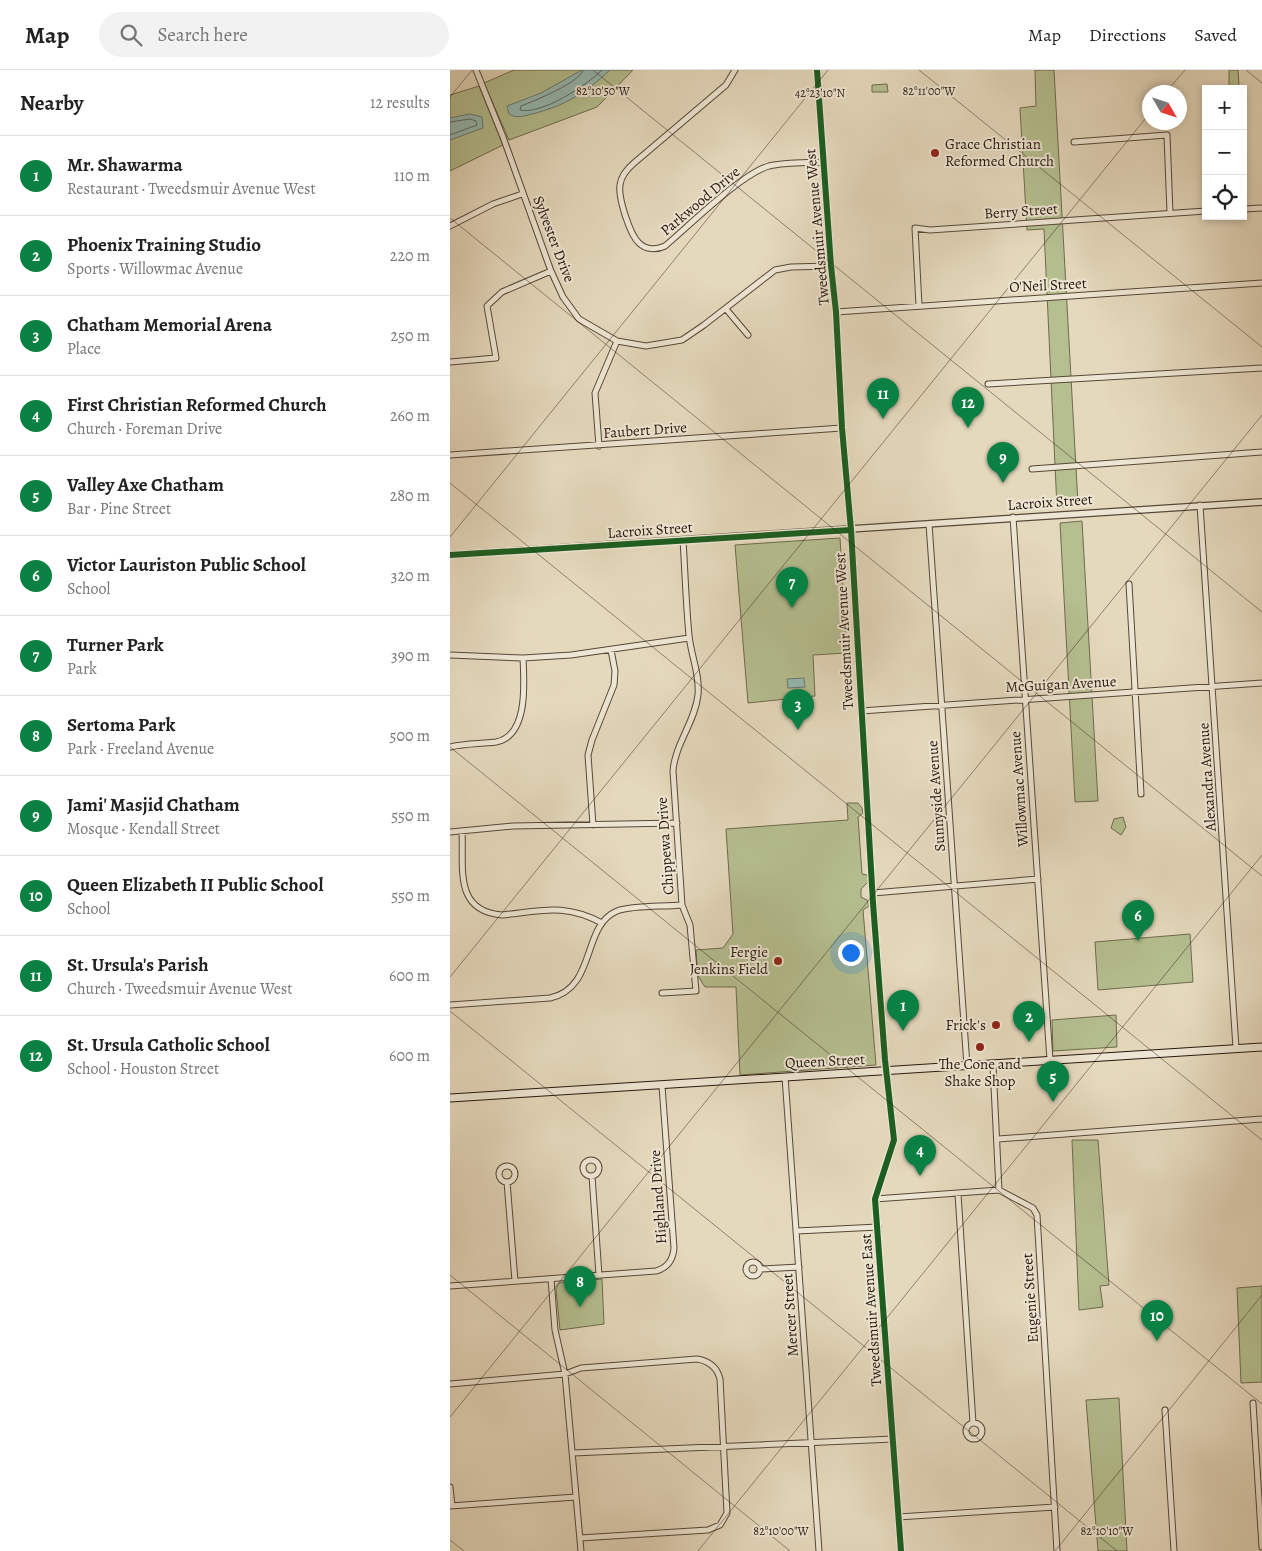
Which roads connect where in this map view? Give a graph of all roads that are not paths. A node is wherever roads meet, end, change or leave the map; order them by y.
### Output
1 (476, 70) edge
2 (735, 70) edge
3 (817, 70) edge
4 (1074, 142) dead end
5 (824, 162) junction
6 (522, 194) junction
7 (1262, 208) edge
8 (1247, 209) edge
9 (1202, 211) edge
10 (1170, 213) junction
11 (450, 226) edge
12 (831, 266) junction
13 (551, 271) junction
14 (1262, 283) edge
15 (919, 306) junction
16 (726, 309) junction
17 (836, 312) junction
18 (748, 335) dead end
19 (617, 341) junction
20 (450, 362) edge
21 (1262, 368) edge
22 (988, 384) dead end
23 (842, 428) junction
24 (599, 446) junction
25 (1262, 452) edge
26 (450, 455) edge
27 (1032, 469) dead end
28 (1262, 502) edge
29 (1200, 505) junction
30 (1013, 517) junction
31 (929, 524) junction
32 (851, 530) junction
33 (683, 540) junction
34 (450, 555) edge
35 (1129, 584) dead end
36 (689, 638) junction
37 (611, 650) junction
38 (450, 655) edge
39 (523, 658) junction
40 (1262, 683) edge
41 (1213, 688) junction
42 (1134, 692) junction
43 (1025, 698) junction
44 (942, 704) junction
45 (861, 711) junction
46 (450, 746) edge
47 (1141, 794) dead end
48 (677, 823) junction
49 (592, 826) junction
50 (450, 832) edge
51 (462, 832) junction
52 (1038, 879) junction
53 (954, 886) junction
54 (873, 893) junction
55 (682, 905) junction
56 (602, 922) junction
57 (662, 993) dead end
58 (450, 1005) edge
59 (1262, 1047) edge
60 (1236, 1048) junction
61 (1050, 1060) junction
62 (993, 1065) junction
63 (967, 1066) junction
64 (887, 1071) junction
65 (785, 1077) junction
66 (662, 1086) junction
67 (450, 1098) edge
68 (1262, 1119) edge
69 (998, 1139) junction
70 (592, 1176) dead end
71 (507, 1182) dead end
72 (999, 1190) junction
73 (958, 1194) junction
74 (875, 1198) junction
75 (878, 1227) junction
76 (797, 1231) junction
77 (799, 1267) junction
78 (760, 1269) dead end
79 (599, 1275) junction
80 (550, 1279) junction
81 (515, 1281) junction
82 (450, 1286) edge
83 (565, 1374) junction
84 (450, 1384) edge
85 (1253, 1403) dead end
86 (1165, 1410) dead end
87 (973, 1423) dead end
88 (893, 1439) junction
89 (811, 1444) junction
90 (724, 1445) junction
91 (573, 1453) junction
92 (450, 1487) edge
93 (576, 1496) junction
94 (451, 1506) edge
95 (1055, 1507) junction
96 (898, 1517) junction
97 (580, 1538) junction
98 (1262, 1547) edge
99 (581, 1551) edge
100 (818, 1551) edge
101 (901, 1551) edge
102 (1057, 1551) edge
103 (1174, 1551) edge

1 - 6 street, Sylvester Drive
2 - 5 street, Parkwood Drive
3 - 5 street, Tweedsmuir Avenue West
4 - 10 street
5 - 12 street, Tweedsmuir Avenue West
6 - 11 street
6 - 13 street, Sylvester Drive
7 - 8 street
9 - 10 street, Berry Street
10 - 15 street, Berry Street
12 - 16 street, Sylvester Drive
12 - 17 street, Tweedsmuir Avenue West
13 - 19 street, Sylvester Drive
13 - 20 street
14 - 15 street, O'Neil Street
15 - 17 street, O'Neil Street
16 - 18 street
16 - 19 street, Sylvester Drive
17 - 23 street, Tweedsmuir Avenue West
19 - 24 street
21 - 22 street
23 - 24 street, Faubert Drive
23 - 32 street, Tweedsmuir Avenue West
24 - 26 street, Faubert Drive
25 - 27 street
28 - 29 street, Lacroix Street
29 - 30 street, Lacroix Street
29 - 41 street, Alexandra Avenue
30 - 31 street, Lacroix Street
30 - 43 street, Willowmac Avenue
31 - 32 street, Lacroix Street
31 - 44 street, Sunnyside Avenue
32 - 33 street, Lacroix Street
32 - 45 street, Tweedsmuir Avenue West
33 - 34 street, Lacroix Street
33 - 36 street, Chippewa Drive
35 - 42 street
36 - 37 street
36 - 48 street, Chippewa Drive
37 - 39 street
37 - 49 street
38 - 39 street
39 - 46 street
40 - 41 street, McGuigan Avenue
41 - 42 street, McGuigan Avenue
41 - 60 street, Alexandra Avenue
42 - 43 street, McGuigan Avenue
42 - 47 street
43 - 44 street, McGuigan Avenue
43 - 52 street, Willowmac Avenue
44 - 45 street, McGuigan Avenue
44 - 53 street, Sunnyside Avenue
45 - 54 street, Tweedsmuir Avenue West
48 - 49 street
48 - 55 street, Chippewa Drive
49 - 51 street
50 - 51 street
51 - 56 street
52 - 53 street
52 - 61 street, Willowmac Avenue
53 - 54 street
53 - 63 street, Sunnyside Avenue
54 - 64 street, Tweedsmuir Avenue West
55 - 56 street, Chippewa Drive
55 - 57 street
56 - 58 street
59 - 60 main road, Queen Street
60 - 61 main road, Queen Street
61 - 62 main road, Queen Street
62 - 63 main road, Queen Street
62 - 69 street
63 - 64 main road, Queen Street
64 - 65 main road, Queen Street
64 - 74 street, Tweedsmuir Avenue East
65 - 66 main road, Queen Street
65 - 76 street, Mercer Street
66 - 67 main road, Queen Street
66 - 79 street, Highland Drive
68 - 69 street
69 - 72 street
70 - 79 street
71 - 81 street
72 - 73 street
72 - 95 street, Eugenie Street
73 - 74 street
73 - 87 street
74 - 75 street, Tweedsmuir Avenue East
75 - 76 street
75 - 88 street, Tweedsmuir Avenue East
76 - 77 street, Mercer Street
77 - 78 street
77 - 89 street, Mercer Street
79 - 80 street, Highland Drive
80 - 81 street, Highland Drive
80 - 83 street
81 - 82 street, Highland Drive
83 - 84 street
83 - 90 street
83 - 91 street
85 - 98 street
86 - 103 street
88 - 89 street
88 - 96 street, Tweedsmuir Avenue East
89 - 90 street
89 - 100 street, Mercer Street
90 - 91 street
90 - 97 street
91 - 93 street
92 - 94 street
93 - 94 street
93 - 97 street
95 - 96 street
95 - 102 street, Eugenie Street
96 - 101 street, Tweedsmuir Avenue East
97 - 99 street

